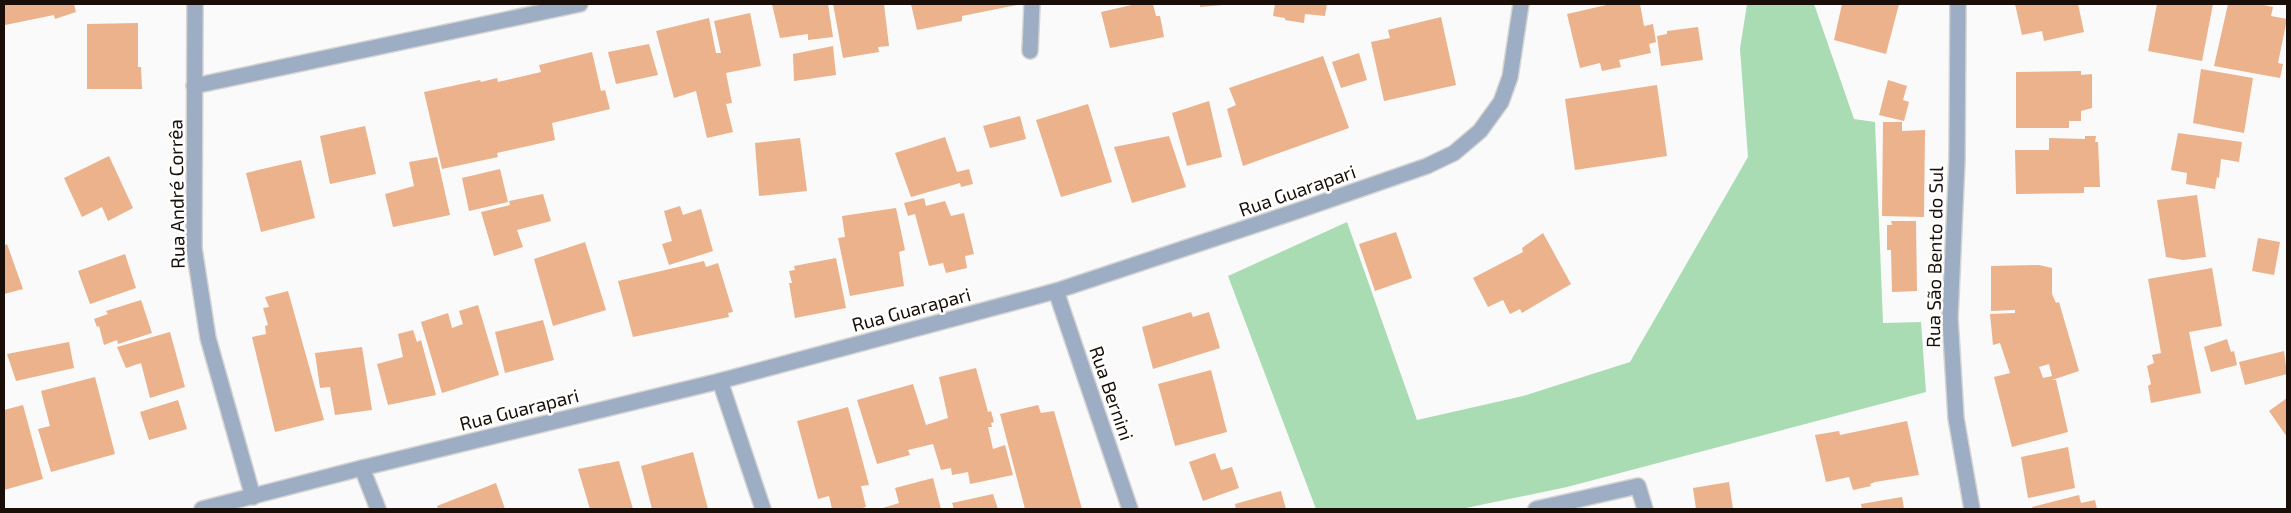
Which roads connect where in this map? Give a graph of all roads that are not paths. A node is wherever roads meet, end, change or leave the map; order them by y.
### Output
1 (195, 4) edge
2 (580, 4) edge
3 (1032, 4) edge
4 (1521, 4) edge
5 (1958, 4) edge
6 (1030, 51) dead end
7 (194, 86) junction
8 (1056, 291) junction
9 (720, 381) junction
10 (362, 468) junction
11 (253, 497) junction
12 (202, 509) edge
13 (378, 509) edge
14 (763, 509) edge
15 (1130, 509) edge
16 (1536, 509) edge
17 (1645, 509) edge
18 (1972, 509) edge

1 - 7 street, Rua André Corrêa
2 - 7 street
3 - 6 street
4 - 8 street, Rua Guarapari
5 - 18 street, Rua São Bento do Sul
7 - 11 street, Rua André Corrêa
8 - 9 street, Rua Guarapari
8 - 15 street, Rua Bernini
9 - 10 street, Rua Guarapari
9 - 14 street
10 - 11 street, Rua Guarapari
10 - 13 street
11 - 12 street, Rua Guarapari
16 - 17 street

